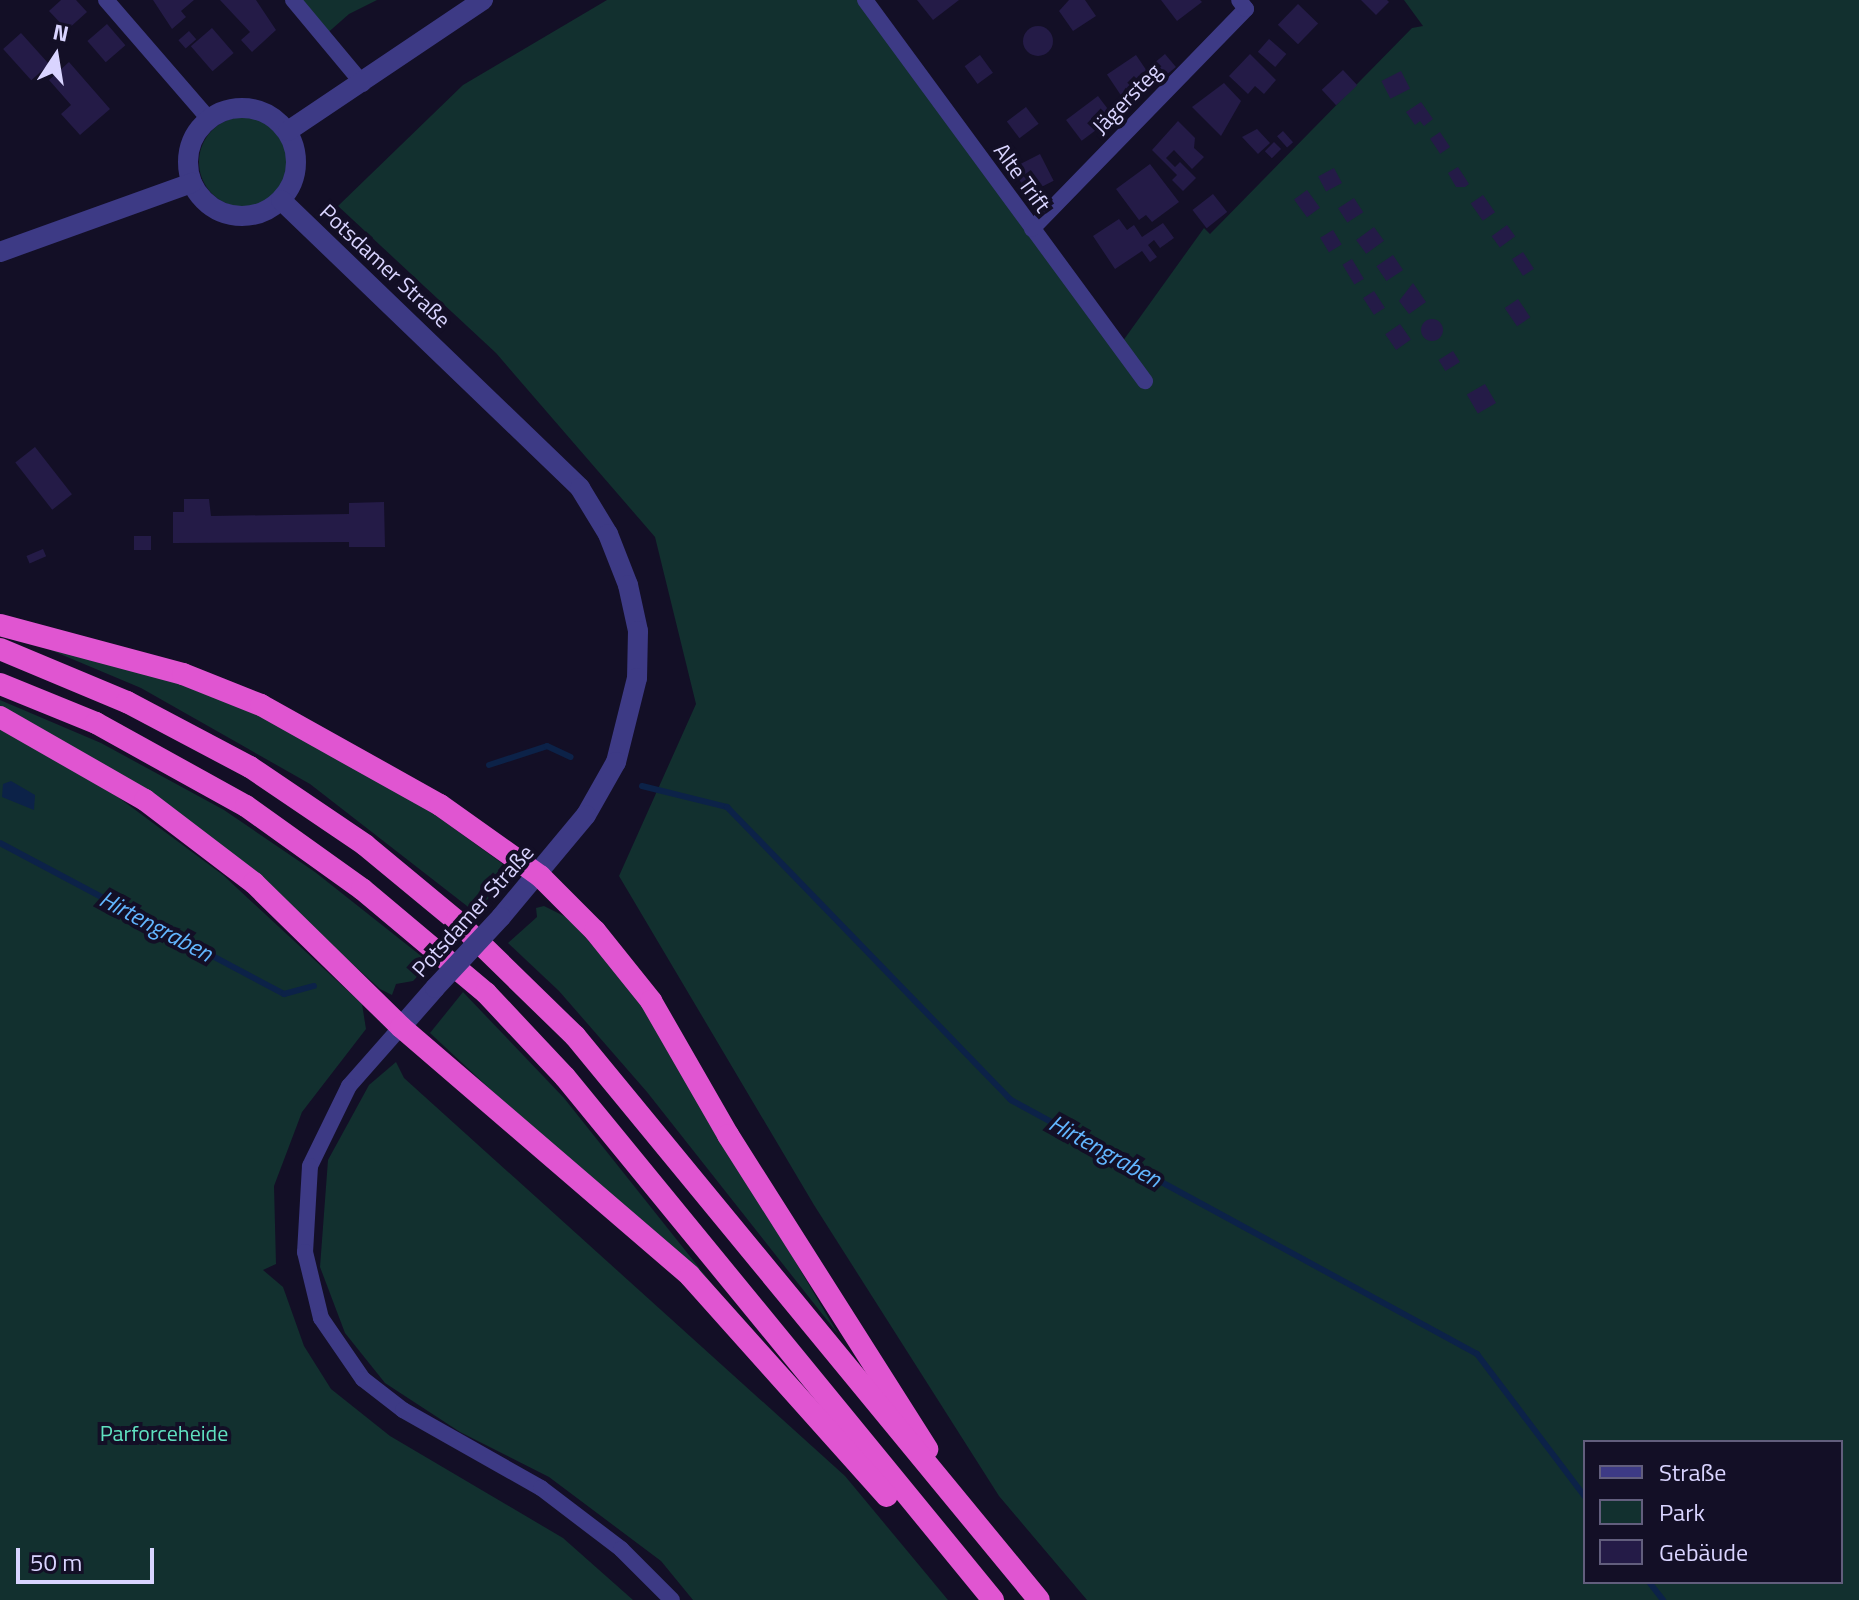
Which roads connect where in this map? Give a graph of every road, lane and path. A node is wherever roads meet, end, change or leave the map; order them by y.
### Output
1 (106, 0) edge
2 (293, 0) edge
3 (483, 0) edge
4 (865, 0) edge
5 (1239, 0) edge
6 (363, 84) junction
7 (209, 119) junction
8 (288, 131) junction
9 (192, 183) junction
10 (281, 200) junction
11 (1032, 229) junction
12 (0, 252) edge
13 (1145, 381) dead end
14 (0, 625) edge
15 (0, 649) edge
16 (0, 684) edge
17 (0, 717) edge
18 (540, 876) junction
19 (401, 1027) junction
20 (964, 1513) junction
21 (935, 1534) junction
22 (672, 1600) edge
23 (993, 1600) edge
24 (1039, 1600) edge

1 - 7 street
2 - 6 street
3 - 6 street
4 - 11 street, Alte Trift
5 - 11 street, Jägersteg
6 - 8 street
7 - 8 street
7 - 9 street
8 - 10 street
9 - 10 street
9 - 12 street
10 - 18 street, Potsdamer Straße
11 - 13 street, Alte Trift
14 - 18 highway
15 - 20 highway
16 - 21 highway
17 - 19 highway
18 - 19 street, Potsdamer Straße, bridge
18 - 20 highway
19 - 21 highway
19 - 22 street, Potsdamer Straße
20 - 24 highway
21 - 23 highway

